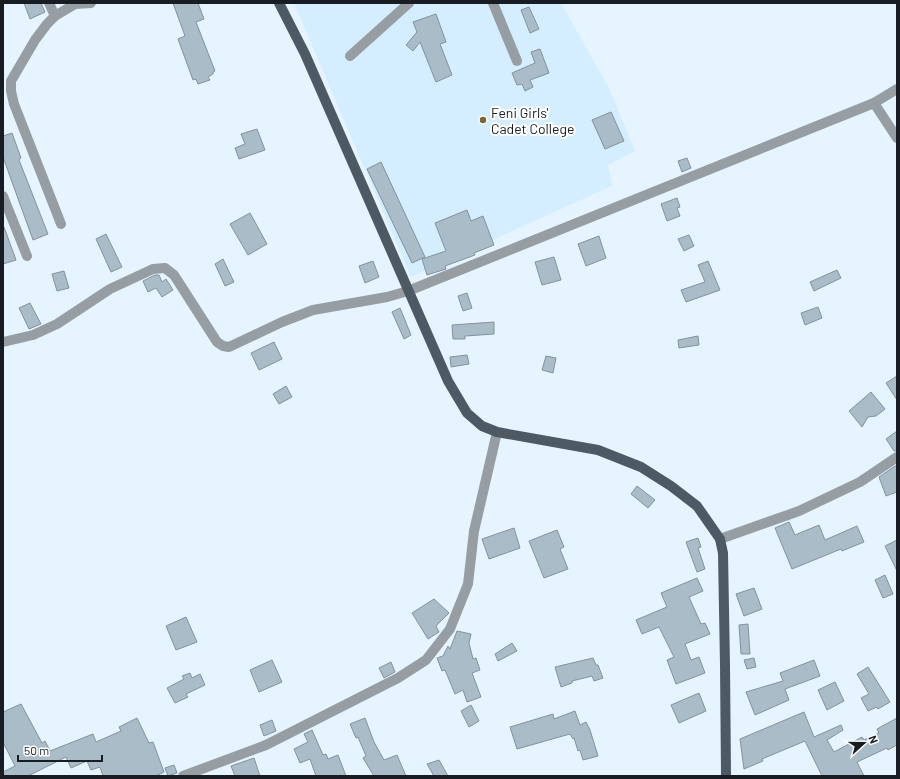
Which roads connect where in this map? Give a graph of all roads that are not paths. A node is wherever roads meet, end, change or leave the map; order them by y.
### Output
1 (49, 3) edge
2 (91, 3) edge
3 (279, 3) edge
4 (409, 3) edge
5 (493, 3) edge
6 (55, 16) junction
7 (350, 56) dead end
8 (517, 61) dead end
9 (7, 84) edge
10 (897, 89) edge
11 (874, 103) junction
12 (897, 138) edge
13 (3, 196) edge
14 (61, 224) dead end
15 (26, 256) dead end
16 (408, 291) junction
17 (3, 342) edge
18 (497, 432) junction
19 (897, 457) edge
20 (720, 538) junction
21 (183, 776) edge
22 (726, 776) edge

1 - 6 street
2 - 6 street
3 - 16 main road
4 - 7 street
5 - 8 street
6 - 9 street
9 - 14 street
10 - 11 street
11 - 12 street
11 - 16 street
13 - 15 street
16 - 17 street
16 - 18 main road
18 - 20 main road
18 - 21 street
19 - 20 street
20 - 22 main road

